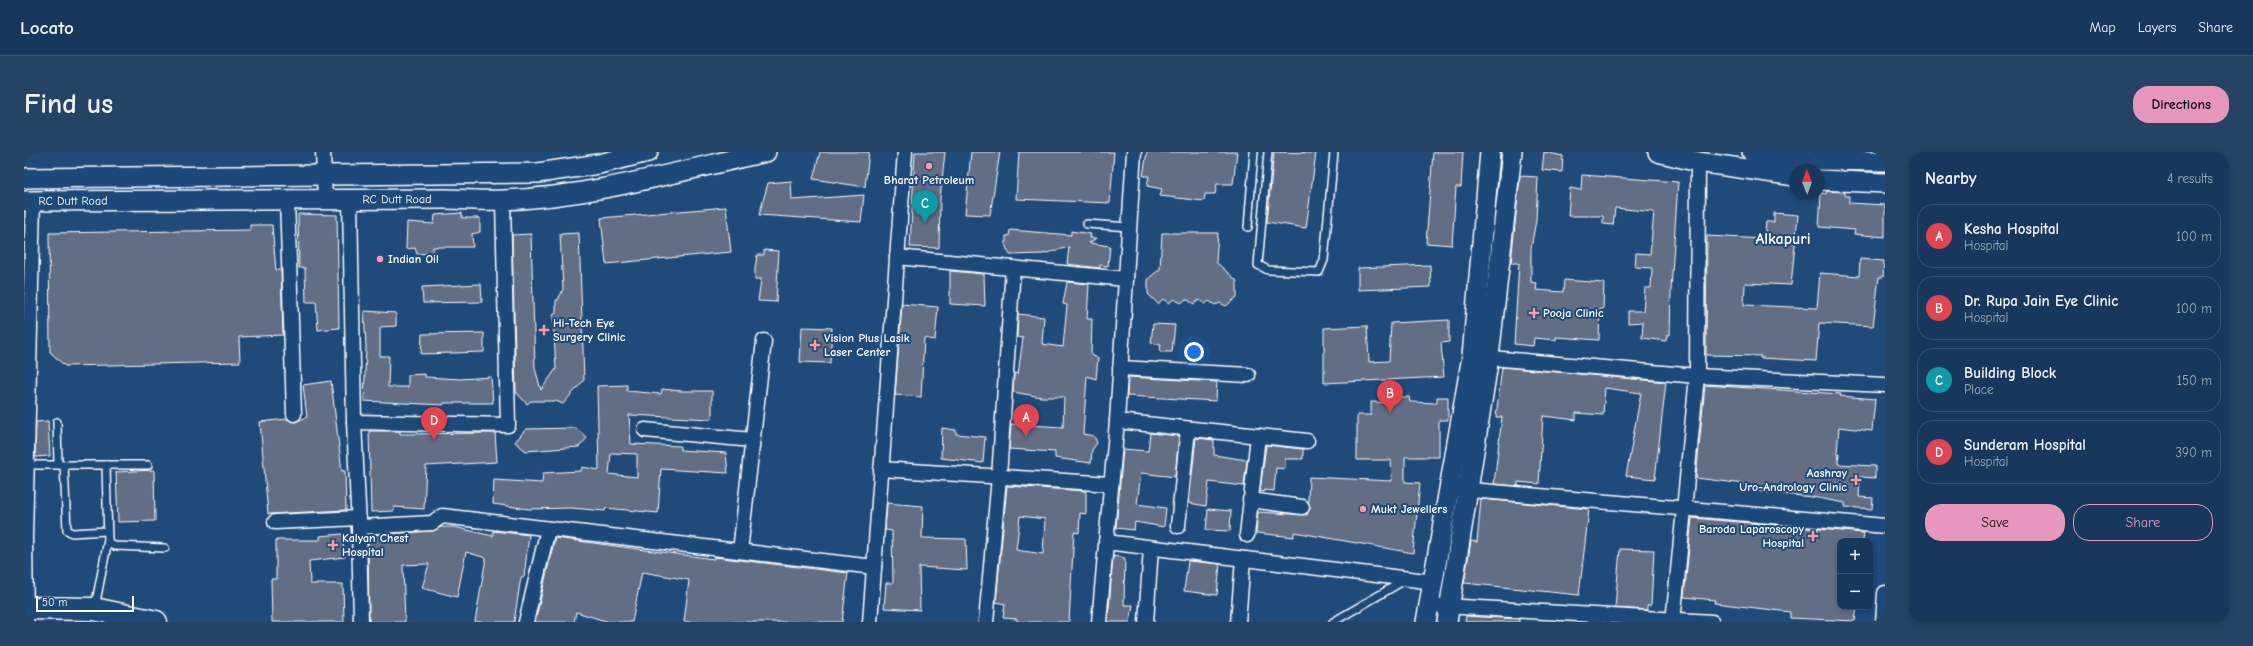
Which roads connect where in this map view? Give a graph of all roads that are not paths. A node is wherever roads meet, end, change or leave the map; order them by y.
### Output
1 (323, 152) edge
2 (648, 152) edge
3 (766, 152) edge
4 (905, 152) edge
5 (1134, 152) edge
6 (1254, 152) edge
7 (1268, 152) edge
8 (1334, 152) edge
9 (1490, 152) edge
10 (1512, 152) edge
11 (1658, 152) edge
12 (1752, 152) edge
13 (1773, 154) edge
14 (1885, 161) edge
15 (1698, 162) junction
16 (324, 175) junction
17 (1789, 175) edge
18 (24, 178) edge
19 (1825, 180) edge
20 (1885, 183) edge
21 (288, 199) junction
22 (325, 200) junction
23 (350, 200) junction
24 (503, 200) junction
25 (28, 201) edge
26 (1087, 224) dead end
27 (1129, 227) junction
28 (1248, 227) dead end
29 (897, 257) junction
30 (1013, 268) junction
31 (1126, 279) junction
32 (764, 341) dead end
33 (1481, 357) junction
34 (1120, 368) junction
35 (1248, 374) dead end
36 (1697, 376) junction
37 (1885, 385) edge
38 (294, 414) dead end
39 (57, 422) dead end
40 (354, 422) junction
41 (1117, 422) junction
42 (1188, 429) junction
43 (645, 430) dead end
44 (1258, 436) junction
45 (752, 440) junction
46 (1307, 441) dead end
47 (27, 465) junction
48 (61, 465) junction
49 (106, 465) junction
50 (148, 465) dead end
51 (881, 469) junction
52 (999, 477) junction
53 (1111, 484) junction
54 (1459, 489) junction
55 (1250, 500) junction
56 (1302, 506) dead end
57 (1684, 509) junction
58 (275, 522) dead end
59 (359, 523) junction
60 (1178, 526) dead end
61 (1885, 526) edge
62 (548, 529) junction
63 (107, 531) junction
64 (1247, 535) dead end
65 (24, 538) edge
66 (108, 540) junction
67 (1106, 542) junction
68 (165, 548) dead end
69 (1151, 548) junction
70 (740, 551) junction
71 (1243, 559) junction
72 (874, 567) junction
73 (1405, 580) junction
74 (1434, 582) junction
75 (1885, 593) edge
76 (94, 609) junction
77 (25, 613) edge
78 (1427, 613) edge
79 (1448, 614) edge
80 (1673, 620) edge
81 (156, 622) edge
82 (361, 622) edge
83 (526, 622) edge
84 (870, 622) edge
85 (986, 622) edge
86 (1099, 622) edge
87 (1146, 622) edge
88 (1238, 622) edge
89 (1333, 622) edge
90 (1712, 622) edge
91 (1883, 622) edge

1 - 16 street
2 - 16 main road, RC Dutt Road
3 - 24 main road, RC Dutt Road
4 - 29 street
5 - 27 street
6 - 28 lane
7 - 8 lane
9 - 33 main road
10 - 33 main road
11 - 15 main road
12 - 13 main road
13 - 14 main road
15 - 17 main road
15 - 36 street
16 - 18 main road, RC Dutt Road
16 - 22 street
19 - 20 main road
21 - 22 main road, RC Dutt Road
21 - 25 main road, RC Dutt Road
21 - 38 street
22 - 23 main road, RC Dutt Road
23 - 24 main road, RC Dutt Road
23 - 40 street
24 - 40 street
25 - 47 street
26 - 27 lane
27 - 31 street
29 - 30 street
29 - 51 street
30 - 31 street
30 - 52 street
31 - 34 street
32 - 45 street
33 - 36 street
33 - 54 main road
34 - 35 street
34 - 41 street
36 - 37 street
36 - 57 street
39 - 48 lane
40 - 59 street
41 - 42 street
41 - 53 street
42 - 44 street
42 - 60 street
43 - 45 street
44 - 46 street
44 - 55 street
45 - 70 street
47 - 48 lane
47 - 65 street
48 - 49 lane
48 - 63 lane
49 - 50 lane
49 - 63 lane
51 - 52 street
51 - 72 street
52 - 53 street
52 - 85 street
53 - 67 street
54 - 57 street
54 - 74 main road
54 - 79 main road
55 - 56 street
55 - 64 street
57 - 61 street
57 - 80 street
58 - 59 street
59 - 62 street
59 - 82 street
62 - 70 street
62 - 83 street
63 - 66 lane
65 - 77 street
66 - 68 lane
66 - 76 lane
67 - 69 street
67 - 86 street
69 - 71 street
69 - 87 street
70 - 72 street
71 - 73 street
71 - 88 street
72 - 84 street
73 - 74 street
73 - 89 lane
74 - 78 main road
75 - 91 street
76 - 77 main road
76 - 81 main road
78 - 79 street
79 - 80 street
80 - 90 street

